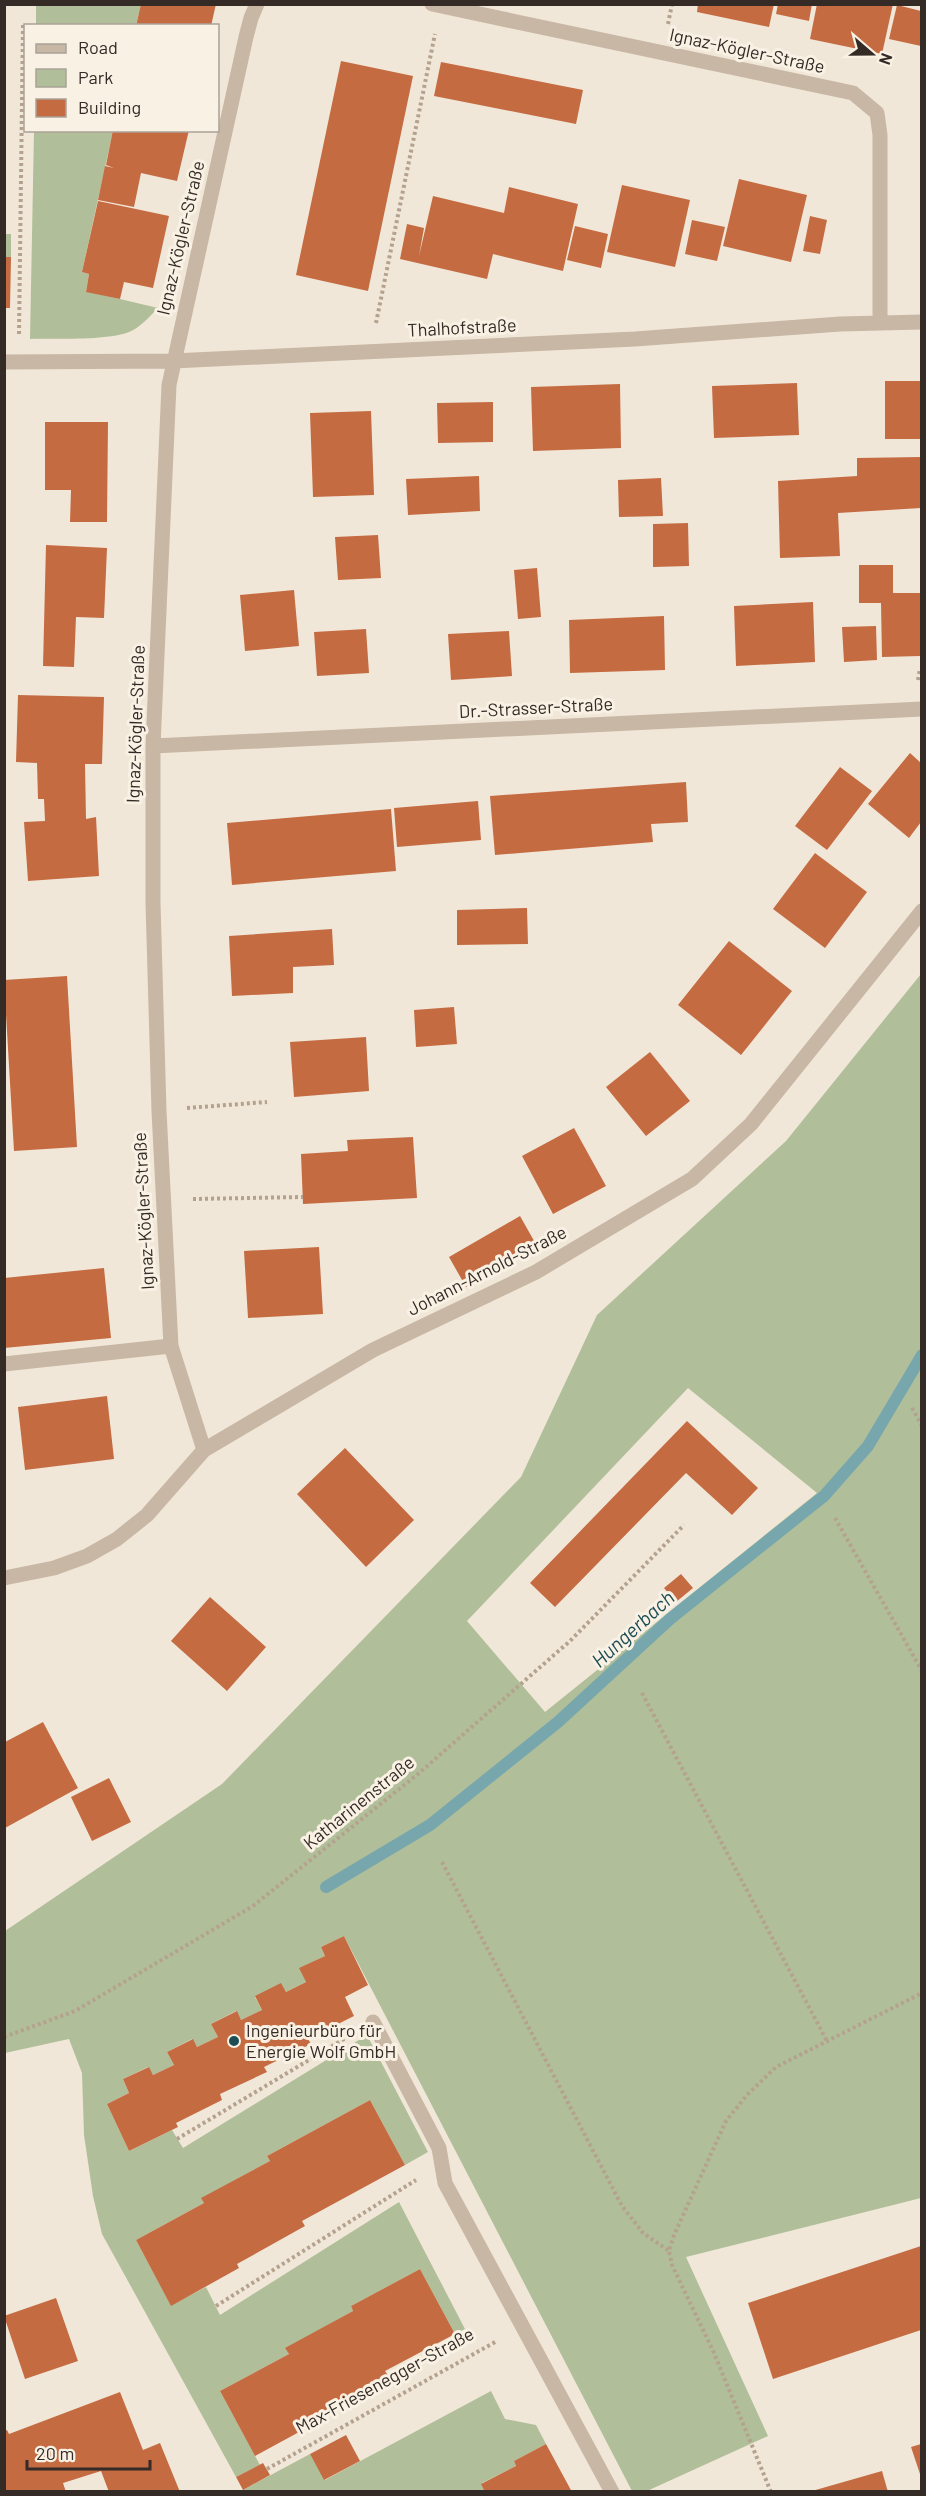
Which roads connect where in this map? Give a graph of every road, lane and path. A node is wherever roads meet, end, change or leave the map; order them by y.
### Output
1 (257, 4) edge
2 (436, 6) edge
3 (23, 25) dead end
4 (921, 322) edge
5 (880, 323) junction
6 (370, 352) junction
7 (173, 361) junction
8 (12, 362) edge
9 (921, 709) edge
10 (153, 746) junction
11 (921, 911) edge
12 (267, 1102) dead end
13 (159, 1111) junction
14 (303, 1197) dead end
15 (163, 1199) junction
16 (171, 1346) junction
17 (4, 1364) edge
18 (912, 1408) dead end
19 (921, 1426) edge
20 (204, 1450) junction
21 (835, 1518) dead end
22 (684, 1525) dead end
23 (4, 1578) edge
24 (921, 1671) edge
25 (642, 1693) dead end
26 (441, 1862) dead end
27 (921, 1993) edge
28 (373, 2022) joint
29 (4, 2037) edge
30 (827, 2041) junction
31 (177, 2139) dead end
32 (442, 2164) junction
33 (669, 2251) junction
34 (216, 2306) dead end
35 (523, 2326) junction
36 (267, 2469) dead end
37 (612, 2492) edge
38 (771, 2492) edge

1 - 7 street, Ignaz-Kögler-Straße
2 - 5 street, Ignaz-Kögler-Straße
2 - 6 path
3 - 8 path
4 - 5 street, Thalhofstraße
5 - 6 street, Thalhofstraße
6 - 7 street, Thalhofstraße
7 - 8 street, Thalhofstraße
7 - 10 street, Ignaz-Kögler-Straße
9 - 10 street, Dr.-Strasser-Straße
10 - 13 street, Ignaz-Kögler-Straße
11 - 20 street, Johann-Arnold-Straße
12 - 13 path
13 - 15 street, Ignaz-Kögler-Straße
14 - 15 path
15 - 16 street, Ignaz-Kögler-Straße
16 - 17 street
16 - 20 street, Ignaz-Kögler-Straße
18 - 19 path
20 - 23 street, Johann-Arnold-Straße
21 - 24 path
22 - 29 path, Katharinenstraße
25 - 30 path
26 - 33 path
27 - 30 path
28 - 31 path
28 - 32 street
30 - 33 path
32 - 34 path
32 - 35 street
33 - 38 path
35 - 36 path, Max-Friesenegger-Straße
35 - 37 street

